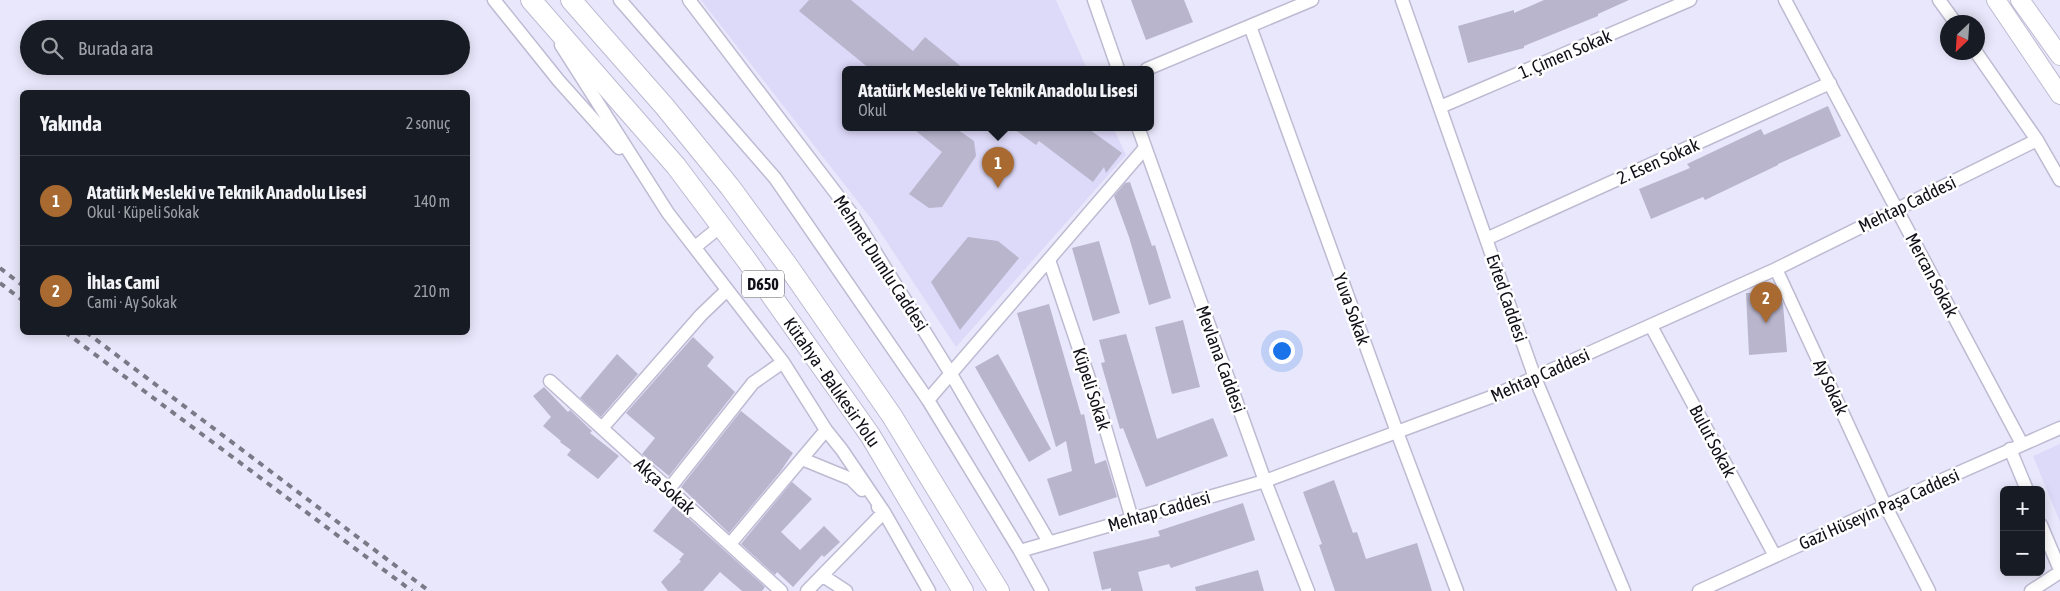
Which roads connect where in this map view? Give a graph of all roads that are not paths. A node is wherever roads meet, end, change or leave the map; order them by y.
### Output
1 (494, 0) edge
2 (571, 0) edge
3 (620, 0) edge
4 (689, 0) edge
5 (1094, 0) edge
6 (1312, 0) edge
7 (1402, 0) edge
8 (1690, 0) edge
9 (1785, 0) edge
10 (1939, 0) edge
11 (1996, 0) edge
12 (2020, 0) edge
13 (533, 2) edge
14 (1949, 15) edge
15 (1250, 26) junction
16 (2060, 56) edge
17 (1982, 60) edge
18 (1117, 66) edge
19 (1154, 66) edge
20 (1830, 84) junction
21 (2060, 95) edge
22 (1440, 107) junction
23 (1139, 131) edge
24 (2037, 140) junction
25 (1145, 148) junction
26 (644, 176) junction
27 (2060, 180) edge
28 (1897, 210) junction
29 (721, 226) junction
30 (1486, 239) junction
31 (695, 247) junction
32 (1049, 260) junction
33 (1776, 269) junction
34 (727, 290) junction
35 (1650, 326) junction
36 (783, 362) junction
37 (951, 374) junction
38 (1535, 378) junction
39 (550, 380) dead end
40 (928, 400) junction
41 (602, 428) junction
42 (2060, 428) edge
43 (826, 430) junction
44 (1397, 432) junction
45 (2022, 444) junction
46 (2010, 449) junction
47 (802, 459) junction
48 (1265, 481) junction
49 (2025, 486) edge
50 (669, 489) junction
51 (1886, 506) junction
52 (884, 512) junction
53 (1132, 519) junction
54 (2043, 531) edge
55 (1049, 542) junction
56 (730, 544) junction
57 (1020, 551) junction
58 (1775, 556) junction
59 (2060, 571) edge
60 (823, 576) junction
61 (781, 591) edge
62 (807, 591) edge
63 (846, 591) edge
64 (929, 591) edge
65 (963, 591) edge
66 (999, 591) edge
67 (1042, 591) edge
68 (1308, 591) edge
69 (1457, 591) edge
70 (1624, 591) edge
71 (1699, 591) edge
72 (1929, 591) edge
73 (2031, 591) edge

1 - 26 street
2 - 66 highway, Kütahya - Balıkesir Yolu / D650
3 - 40 street
4 - 37 street, Mehmet Dumlu Caddesi
5 - 18 street
6 - 15 street
7 - 22 street, Evted Caddesi
8 - 22 street, 1. Çimen Sokak
9 - 20 street, Mercan Sokak
10 - 14 street
11 - 21 main road
12 - 16 main road
13 - 26 street
13 - 29 highway, Kütahya - Balıkesir Yolu / D650
15 - 19 street
15 - 44 street, Yuva Sokak
17 - 24 street
20 - 28 street, Mercan Sokak
20 - 30 street, 2. Esen Sokak
22 - 30 street, Evted Caddesi
23 - 25 street, Mevlana Caddesi
24 - 27 street
24 - 28 street, Mehtap Caddesi
25 - 32 street
25 - 48 street, Mevlana Caddesi
26 - 31 street
28 - 33 street, Mehtap Caddesi
28 - 45 street, Mercan Sokak
29 - 31 street
29 - 65 highway, Kütahya - Balıkesir Yolu / D650
30 - 38 street, Evted Caddesi
31 - 34 street
32 - 37 street
32 - 53 street, Küpeli Sokak
33 - 35 street, Mehtap Caddesi
33 - 51 street, Ay Sokak
34 - 36 street
34 - 41 street
35 - 38 street, Mehtap Caddesi
35 - 58 street, Bulut Sokak
36 - 43 street
36 - 50 street
37 - 40 street
37 - 55 street, Mehmet Dumlu Caddesi
38 - 44 street, Mehtap Caddesi
38 - 70 street, Evted Caddesi
39 - 41 street, Akça Sokak
40 - 57 street
41 - 50 street, Akça Sokak
42 - 45 street, Gazi Hüseyin Paşa Caddesi
43 - 47 street
43 - 52 street
44 - 48 street, Mehtap Caddesi
44 - 69 street, Yuva Sokak
45 - 46 street, Gazi Hüseyin Paşa Caddesi
46 - 49 street
46 - 51 street, Gazi Hüseyin Paşa Caddesi
47 - 52 street
47 - 56 street
48 - 53 street, Mehtap Caddesi
48 - 68 street, Mevlana Caddesi
50 - 56 street, Akça Sokak
51 - 58 street, Gazi Hüseyin Paşa Caddesi
51 - 72 street, Ay Sokak
52 - 60 street
52 - 64 street
53 - 55 street, Mehtap Caddesi
54 - 59 street
55 - 57 street, Mehtap Caddesi
56 - 61 street, Akça Sokak
57 - 67 street
58 - 71 street, Gazi Hüseyin Paşa Caddesi
59 - 73 street
60 - 62 street
60 - 63 street

